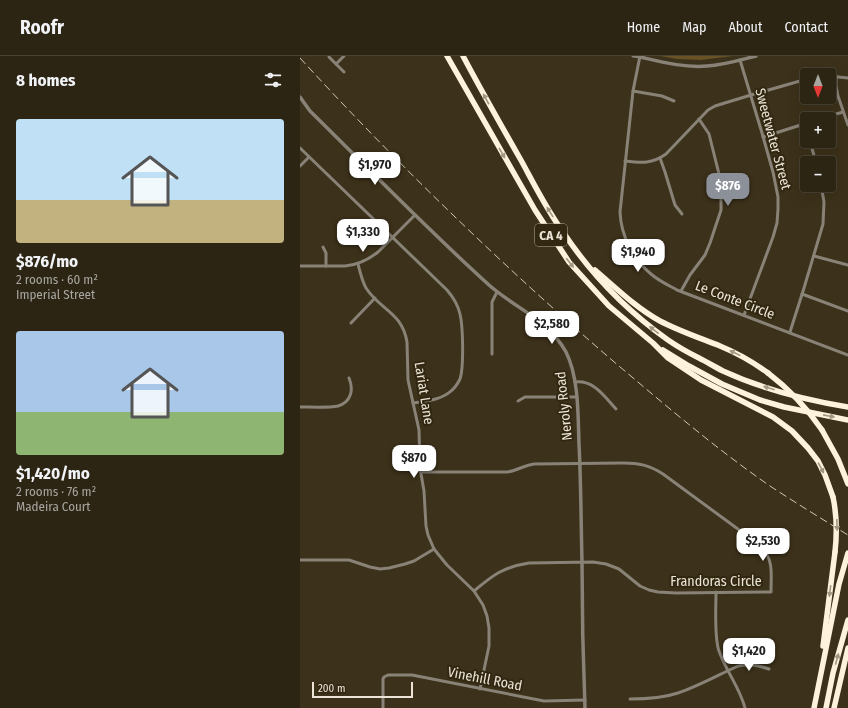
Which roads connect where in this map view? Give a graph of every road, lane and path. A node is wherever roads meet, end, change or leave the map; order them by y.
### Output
1 (344, 56) edge
2 (443, 56) edge
3 (447, 56) edge
4 (463, 56) edge
5 (633, 56) edge
6 (756, 56) edge
7 (330, 57) dead end
8 (640, 57) edge
9 (740, 60) junction
10 (336, 64) junction
11 (344, 72) dead end
12 (836, 76) edge
13 (848, 78) edge
14 (800, 81) edge
15 (633, 91) junction
16 (836, 92) edge
17 (751, 95) junction
18 (300, 97) edge
19 (674, 101) dead end
20 (476, 107) junction
21 (843, 112) junction
22 (836, 114) edge
23 (699, 119) junction
24 (800, 125) edge
25 (848, 125) edge
26 (763, 137) junction
27 (300, 148) edge
28 (309, 157) junction
29 (660, 158) junction
30 (625, 161) junction
31 (300, 166) edge
32 (822, 192) edge
33 (682, 214) dead end
34 (415, 215) junction
35 (392, 238) junction
36 (323, 247) dead end
37 (814, 256) junction
38 (585, 261) junction
39 (358, 264) junction
40 (848, 265) edge
41 (300, 266) edge
42 (326, 266) junction
43 (681, 291) junction
44 (497, 292) junction
45 (802, 294) junction
46 (375, 298) junction
47 (848, 311) edge
48 (744, 315) junction
49 (351, 324) dead end
50 (790, 332) junction
51 (653, 343) junction
52 (492, 354) dead end
53 (848, 355) edge
54 (350, 378) dead end
55 (575, 382) junction
56 (577, 397) junction
57 (518, 401) dead end
58 (413, 403) junction
59 (300, 406) edge
60 (848, 407) edge
61 (616, 409) dead end
62 (848, 420) edge
63 (580, 464) junction
64 (421, 472) junction
65 (848, 484) edge
66 (434, 549) junction
67 (847, 556) edge
68 (300, 560) edge
69 (582, 562) junction
70 (474, 591) junction
71 (716, 592) junction
72 (848, 620) edge
73 (848, 648) edge
74 (769, 669) dead end
75 (728, 670) junction
76 (480, 689) junction
77 (818, 690) junction
78 (630, 699) dead end
79 (584, 700) junction
80 (383, 708) edge
81 (585, 708) edge
82 (745, 708) edge
83 (814, 708) edge
84 (826, 708) edge
85 (834, 708) edge

1 - 10 street
2 - 20 highway
3 - 20 highway, CA 4
38 -> 4 highway, CA 4
5 - 8 street
6 - 9 street
7 - 10 street
8 - 9 street
8 - 15 street, Le Conte Circle
9 - 17 street, Sweetwater Street
10 - 11 street
12 - 13 street
14 - 17 street
15 - 19 street
15 - 30 street, Le Conte Circle
16 - 21 street
17 - 23 street
17 - 26 street, Sweetwater Street
18 - 34 street, Neroly Road
20 -> 51 highway, CA 4
21 - 22 street
21 - 25 street
23 - 29 street
23 - 43 street
24 - 26 street
26 - 48 street, Sweetwater Street
27 - 28 street
28 - 31 street
28 - 35 street
29 - 30 street
29 - 33 street
30 - 43 street, Le Conte Circle
32 - 37 street
34 - 35 street
34 - 44 street, Neroly Road
35 - 39 street
35 - 58 street
36 - 42 street
37 - 40 street
37 - 45 street
60 -> 38 highway, CA 4
65 -> 38 highway, bridge
39 - 42 street
39 - 46 street, Lariat Lane
41 - 42 street
43 - 48 street, Le Conte Circle
44 - 52 street
44 - 55 street, Neroly Road
45 - 47 street
45 - 50 street
46 - 49 street
46 - 58 street, Lariat Lane
48 - 50 street, Le Conte Circle
50 - 53 street, Le Conte Circle
51 -> 62 highway, CA 4
51 -> 77 highway, bridge
54 - 59 street
55 - 56 street, Neroly Road
55 - 61 street
56 - 57 street
56 - 63 street, Neroly Road
58 - 64 street, Lariat Lane
63 - 64 street
63 - 69 street, Neroly Road
63 - 71 street, Frandoras Circle
64 - 66 street, Lariat Lane
66 - 68 street
66 - 70 street, Lariat Lane
67 - 77 highway
69 - 70 street, Frandoras Circle
69 - 71 street, Frandoras Circle
69 - 79 street, Neroly Road
70 - 76 street, Lariat Lane
71 - 75 street
84 -> 72 highway
73 - 85 highway
74 - 75 street
75 - 78 street
75 - 82 street
76 - 79 street, Vinehill Road
76 - 80 street, Vinehill Road
77 - 83 highway
79 - 81 street, Neroly Road

